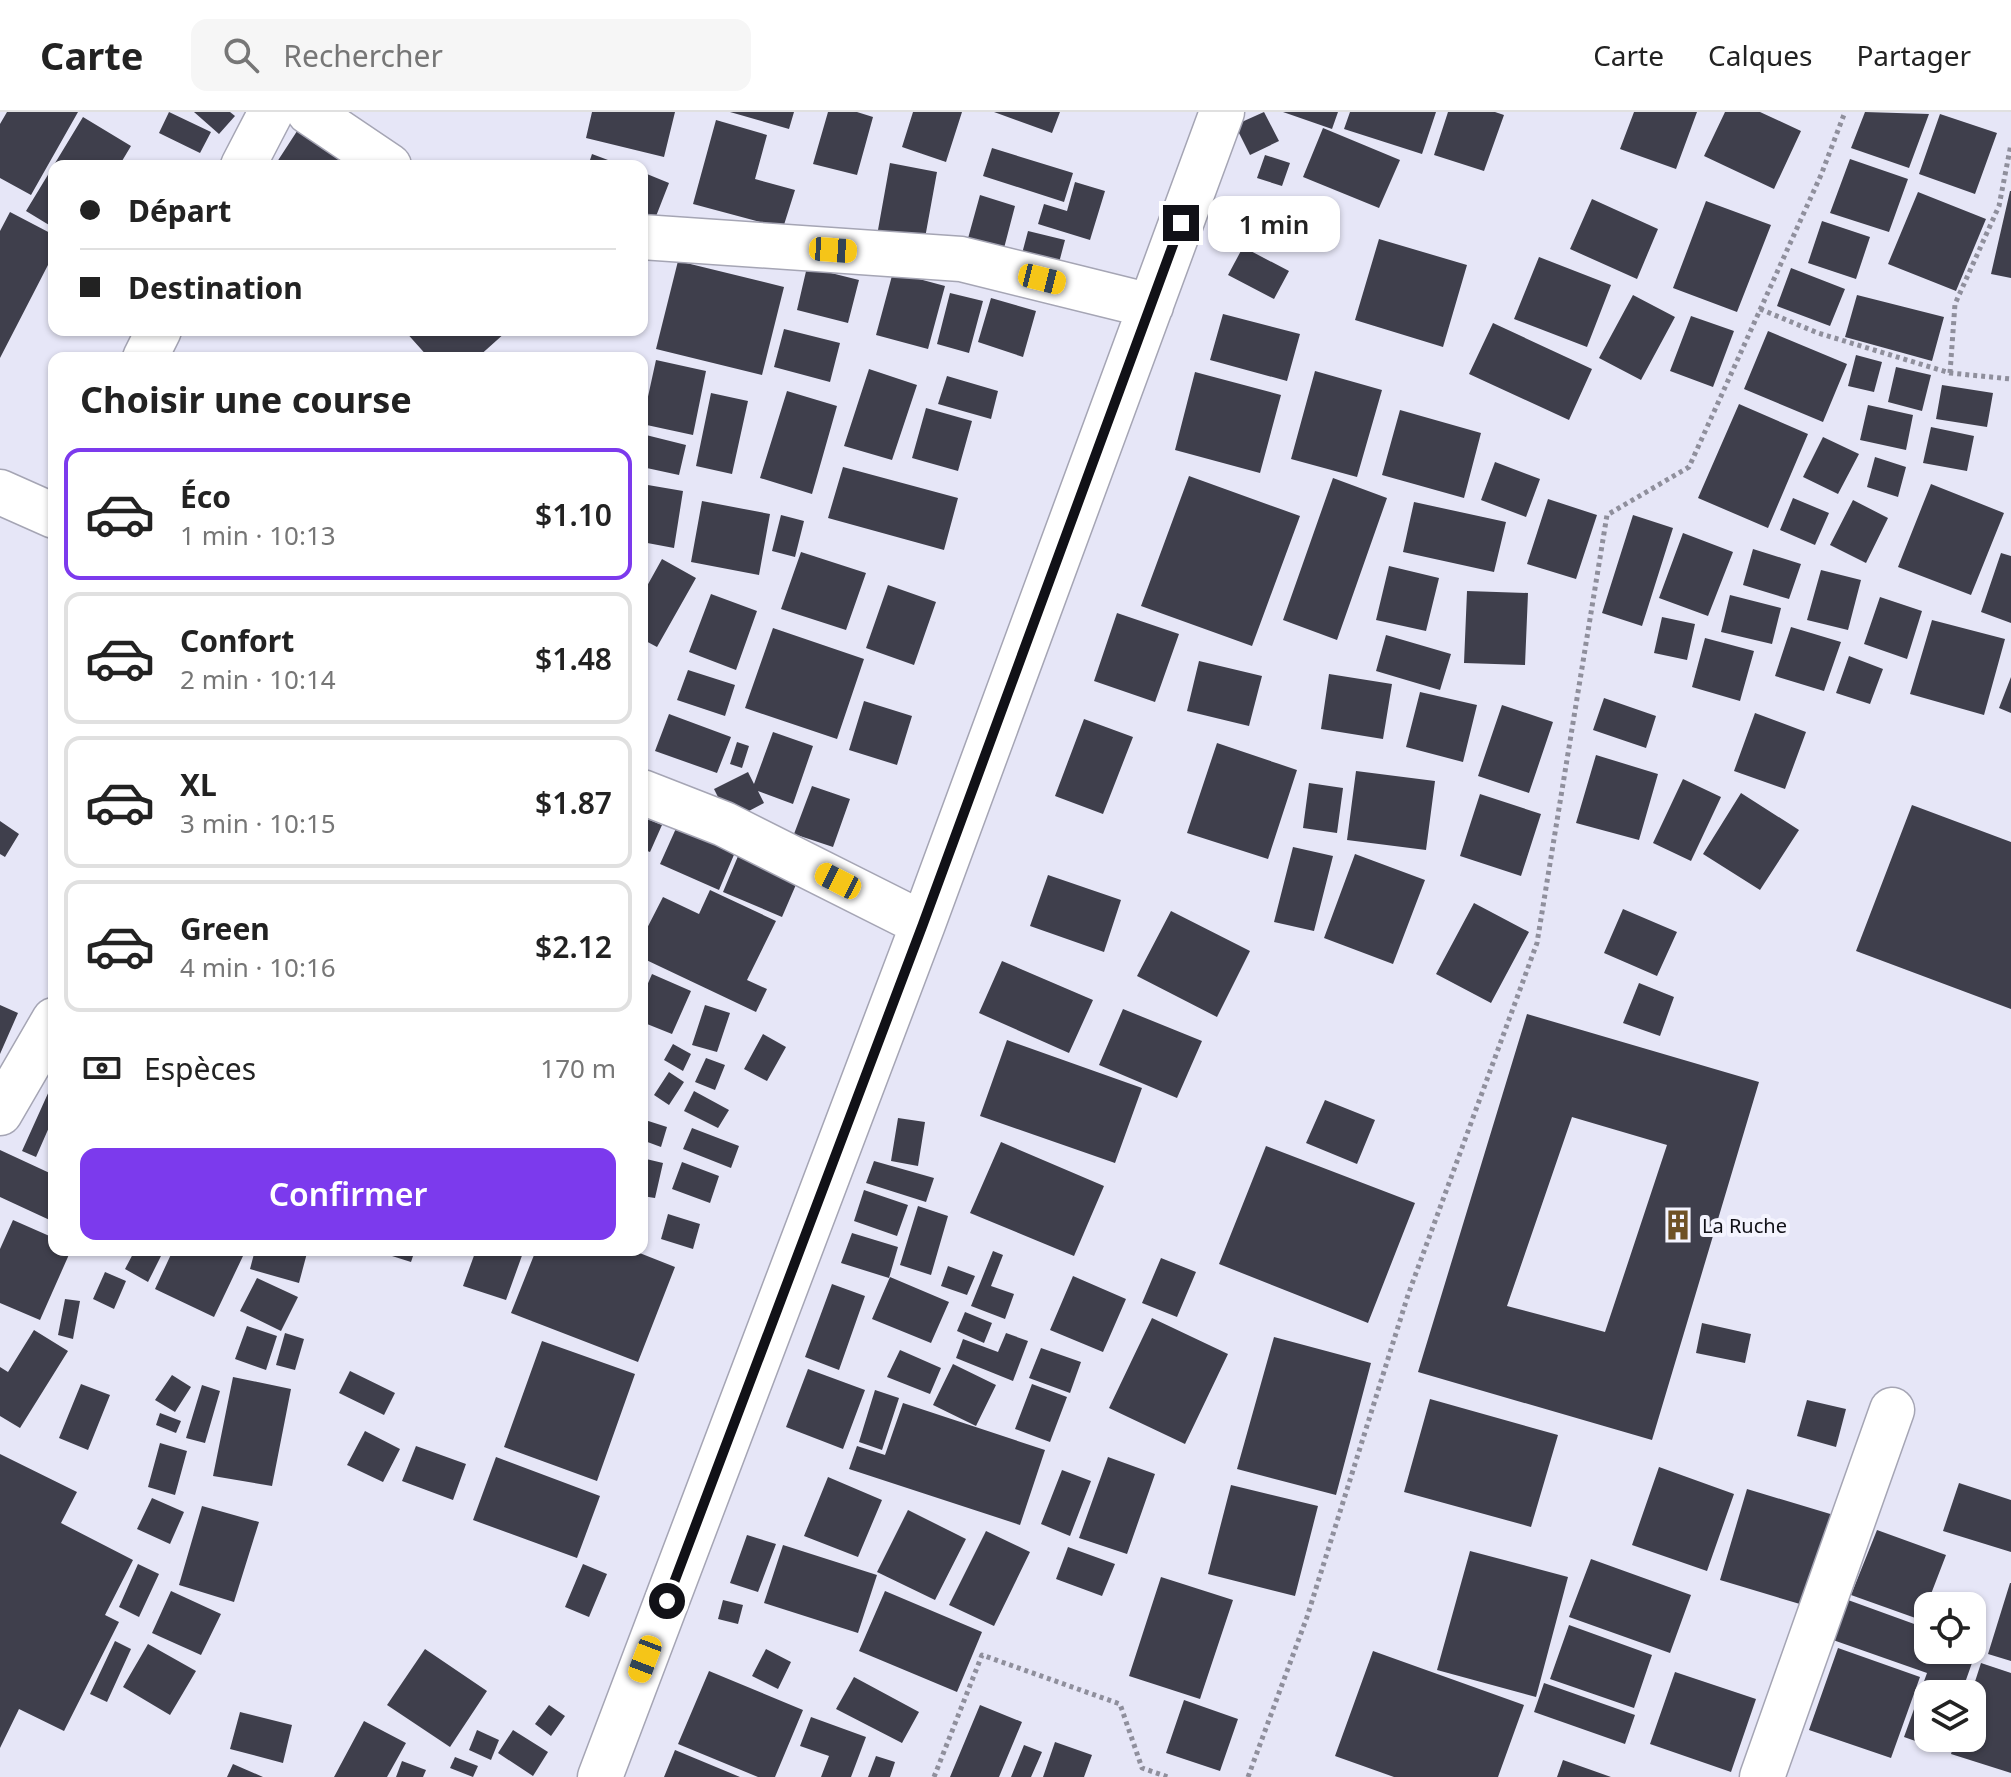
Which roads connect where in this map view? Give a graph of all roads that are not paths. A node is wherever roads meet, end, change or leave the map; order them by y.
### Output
1 (271, 112) edge
2 (309, 112) edge
3 (1222, 112) edge
4 (246, 160) edge
5 (380, 160) edge
6 (648, 237) edge
7 (1151, 306) junction
8 (0, 492) edge
9 (48, 513) edge
10 (648, 794) edge
11 (923, 924) junction
12 (48, 1030) edge
13 (0, 1113) edge
14 (1892, 1410) dead end
15 (600, 1777) edge
16 (1762, 1777) edge

1 - 4 street
2 - 5 street
3 - 7 street
6 - 7 street
7 - 11 street
8 - 9 street
10 - 11 street
11 - 15 street
12 - 13 street
14 - 16 street

